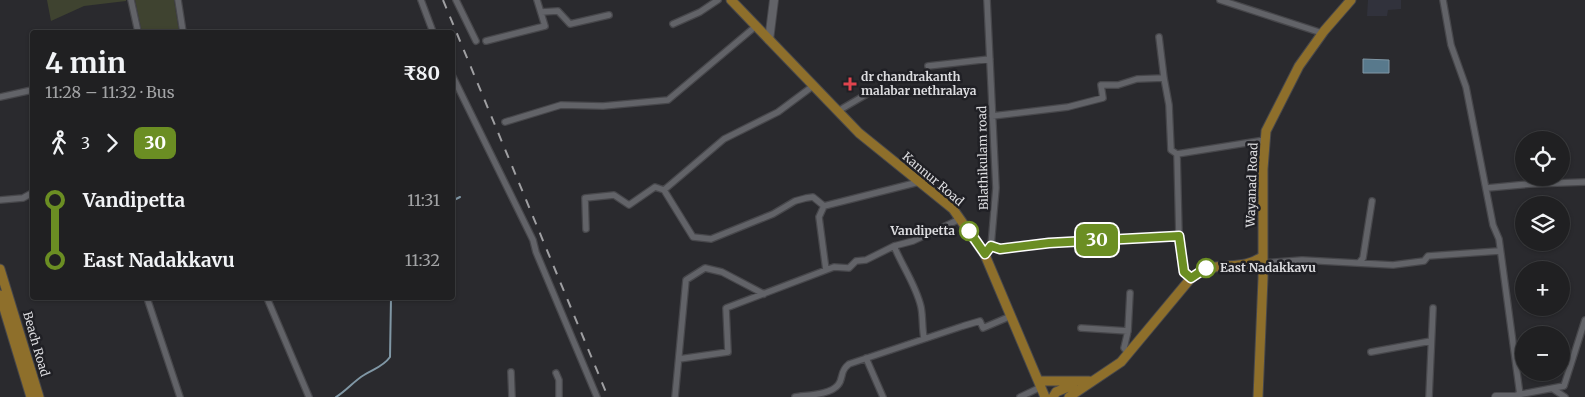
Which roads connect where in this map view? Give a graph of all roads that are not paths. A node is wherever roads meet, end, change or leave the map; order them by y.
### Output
1 (131, 0) edge
2 (178, 0) edge
3 (421, 0) edge
4 (456, 0) edge
5 (537, 0) edge
6 (718, 0) edge
7 (732, 0) edge
8 (774, 0) edge
9 (987, 0) edge
10 (1220, 0) edge
11 (1352, 0) edge
12 (1443, 0) edge
13 (541, 12) junction
14 (610, 16) dead end
15 (673, 24) dead end
16 (756, 26) junction
17 (138, 30) edge
18 (183, 30) edge
19 (432, 30) edge
20 (1322, 33) junction
21 (1159, 37) dead end
22 (770, 40) junction
23 (476, 41) dead end
24 (486, 41) dead end
25 (990, 59) junction
26 (928, 66) dead end
27 (1164, 78) junction
28 (455, 81) edge
29 (813, 86) junction
30 (30, 90) edge
31 (867, 94) dead end
32 (0, 97) edge
33 (838, 111) junction
34 (992, 116) junction
35 (505, 122) dead end
36 (1265, 140) junction
37 (1177, 154) junction
38 (919, 182) junction
39 (1585, 182) edge
40 (1487, 188) junction
41 (664, 190) junction
42 (30, 193) edge
43 (0, 200) edge
44 (1372, 201) dead end
45 (824, 206) junction
46 (960, 219) junction
47 (586, 228) dead end
48 (1179, 236) junction
49 (894, 246) junction
50 (991, 246) junction
51 (1499, 251) junction
52 (985, 254) junction
53 (1263, 260) junction
54 (1360, 263) junction
55 (1249, 265) junction
56 (0, 269) edge
57 (826, 270) junction
58 (1191, 278) junction
59 (1263, 278) junction
60 (1130, 293) dead end
61 (0, 294) edge
62 (764, 294) junction
63 (148, 300) edge
64 (268, 300) edge
65 (1433, 308) dead end
66 (3, 312) edge
67 (1011, 316) junction
68 (1585, 320) edge
69 (1081, 328) dead end
70 (1128, 331) junction
71 (924, 338) junction
72 (1431, 341) junction
73 (1371, 352) dead end
74 (1128, 353) junction
75 (866, 358) junction
76 (679, 359) junction
77 (511, 372) dead end
78 (556, 373) dead end
79 (1090, 380) junction
80 (1040, 384) junction
81 (1552, 389) junction
82 (1516, 396) edge
83 (31, 397) edge
84 (39, 397) edge
85 (180, 397) edge
86 (309, 397) edge
87 (512, 397) edge
88 (559, 397) edge
89 (597, 397) edge
90 (675, 397) edge
91 (795, 397) edge
92 (883, 397) edge
93 (1020, 397) edge
94 (1045, 397) edge
95 (1053, 397) edge
96 (1069, 397) edge
97 (1258, 397) edge
98 (1429, 397) edge
99 (1496, 397) edge
100 (1565, 397) edge

1 - 17 street
2 - 18 street
3 - 19 street
4 - 23 street
5 - 13 street
6 - 15 street
7 - 16 main road, Kannur Road
8 - 22 street
9 - 25 street, Bilathikulam road
10 - 20 street
11 - 20 main road, Wayanad Road
12 - 40 street
13 - 14 street
13 - 24 street
16 - 22 main road, Kannur Road
16 - 35 street
20 - 36 main road, Wayanad Road
21 - 27 street
22 - 29 main road, Kannur Road
25 - 26 street
25 - 34 street, Bilathikulam road
27 - 34 street
27 - 37 street
28 - 89 street
29 - 33 main road, Kannur Road
29 - 41 street
30 - 32 street
31 - 33 street
33 - 38 main road, Kannur Road
34 - 50 street, Bilathikulam road
36 - 37 street
36 - 53 main road, Wayanad Road
37 - 48 street
38 - 45 street
38 - 46 main road, Kannur Road
39 - 40 street
40 - 51 street
41 - 45 street
41 - 47 street
42 - 43 street
44 - 54 street
45 - 57 street
46 - 49 street
46 - 52 main road, Kannur Road
48 - 50 street
48 - 58 street
49 - 57 street
49 - 71 street
50 - 52 street
51 - 54 street
51 - 82 street
52 - 67 main road, Kannur Road
53 - 54 street
53 - 55 main road
53 - 59 main road, Wayanad Road
55 - 58 main road
55 - 59 main road
56 - 84 main road, Beach Road
57 - 62 street
58 - 74 main road
59 - 97 main road, Wayanad Road
60 - 70 street
61 - 66 main road
62 - 76 street
62 - 76 street
63 - 85 street
64 - 86 street
65 - 72 street
66 - 83 main road
67 - 71 street
67 - 80 main road, Kannur Road
68 - 81 street
69 - 70 street
70 - 74 street
71 - 75 street
72 - 73 street
72 - 98 street
74 - 79 main road
75 - 91 street
75 - 92 street
76 - 90 street
77 - 87 street
78 - 88 street
79 - 80 main road
79 - 95 main road
79 - 96 main road
80 - 93 street
80 - 94 main road, Kannur Road
81 - 82 street
81 - 100 street
82 - 99 street

